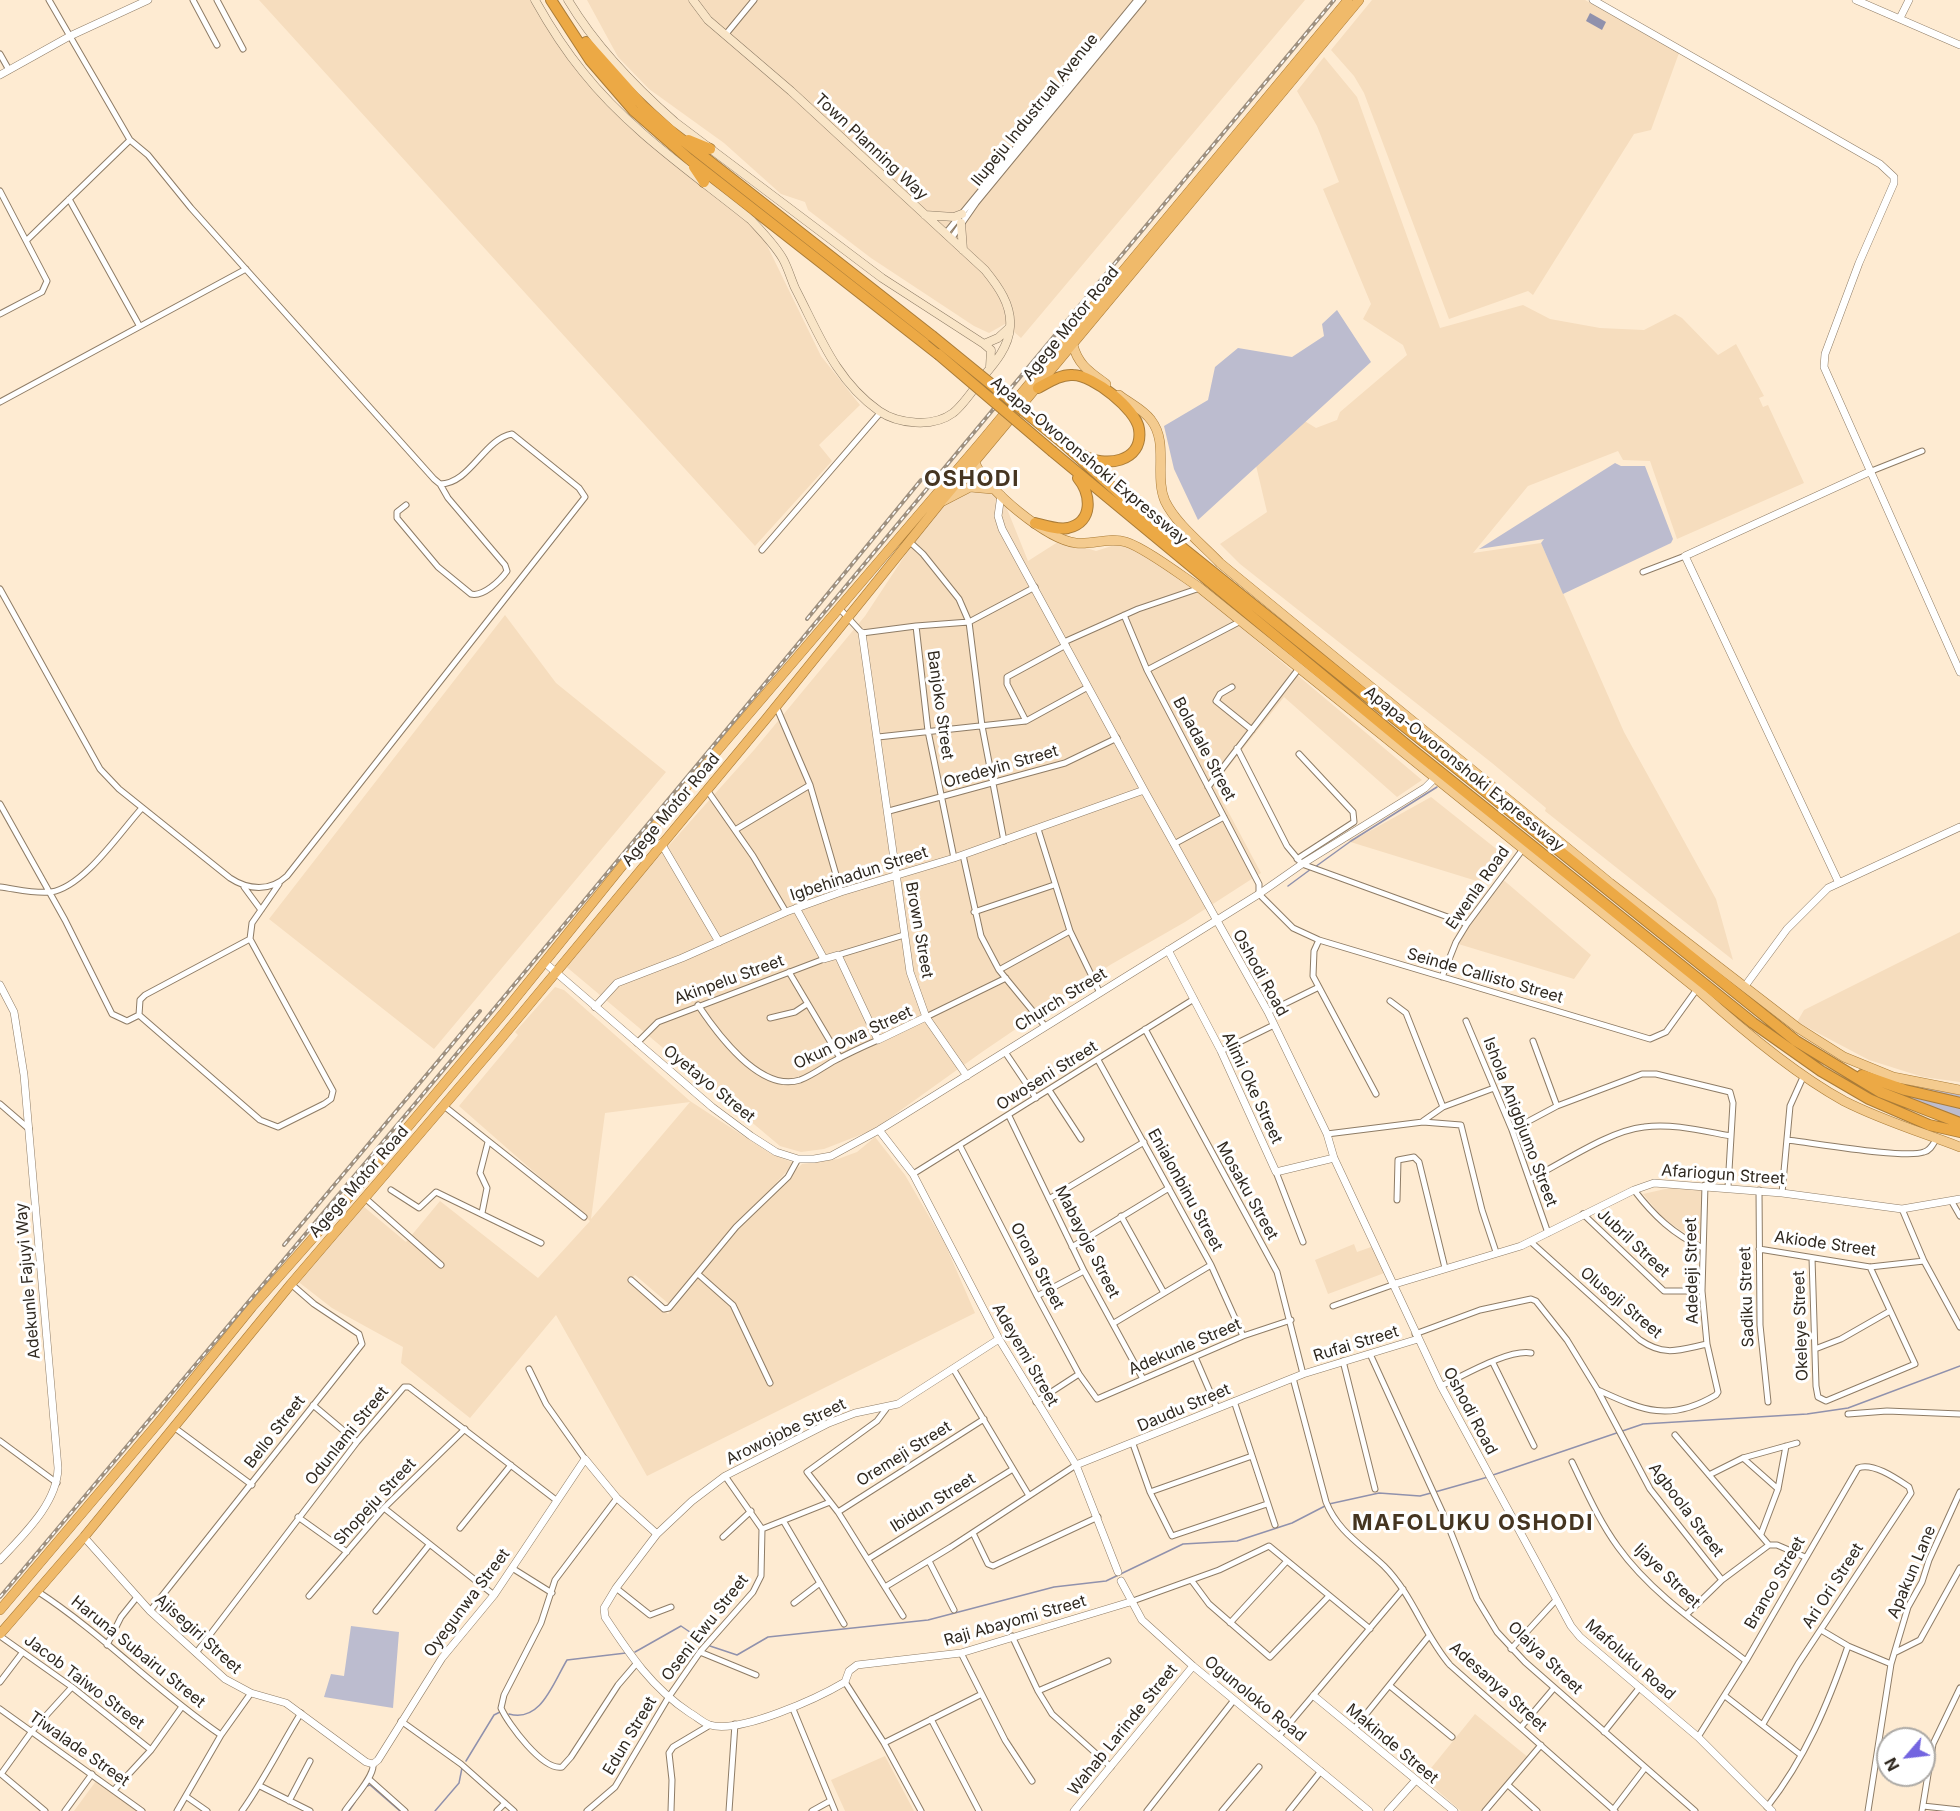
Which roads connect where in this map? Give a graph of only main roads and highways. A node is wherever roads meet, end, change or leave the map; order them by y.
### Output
1 (535, 0) edge
2 (550, 0) edge
3 (558, 0) edge
4 (568, 0) edge
5 (693, 0) edge
6 (1348, 0) edge
7 (1359, 0) edge
8 (677, 136) junction
9 (696, 140) junction
10 (710, 149) joint
11 (710, 162) junction
12 (688, 163) junction
13 (704, 182) junction
14 (965, 211) road end
15 (925, 215) junction
16 (961, 224) road end
17 (963, 250) junction
18 (1136, 262) junction
19 (1010, 327) junction
20 (984, 344) junction
21 (1072, 345) junction
22 (988, 371) junction
23 (1038, 388) junction
24 (1062, 442) junction
25 (1053, 452) junction
26 (975, 463) junction
27 (992, 489) junction
28 (941, 502) junction
29 (1035, 523) junction
30 (1302, 664) junction
31 (1607, 887) junction
32 (1796, 1041) junction
33 (1960, 1090) edge
34 (1960, 1103) edge
35 (1960, 1123) edge
36 (1929, 1125) junction
37 (1960, 1132) edge
38 (1960, 1139) edge
39 (1960, 1147) edge
40 (0, 1610) edge
41 (0, 1635) edge

1 - 12 main road, Apapa-Oworonshoki Expressway
2 - 12 highway, Apapa-Oworonshoki Expressway
3 - 8 highway, Apapa-Oworonshoki Expressway
4 - 9 main road
5 - 15 main road, Town Planning Way
6 - 18 highway, Agege Motor Road
7 - 18 highway, Agege Motor Road
8 - 9 highway
8 - 11 highway, Apapa-Oworonshoki Expressway
9 - 10 highway
9 - 11 highway
10 - 20 main road
11 - 24 highway, Apapa-Oworonshoki Expressway, bridge
12 - 13 highway
12 - 13 main road, Apapa-Oworonshoki Expressway
12 - 25 highway, Apapa-Oworonshoki Expressway, bridge
13 - 22 main road, Apapa-Oworonshoki Expressway
14 - 15 main road
15 - 17 main road, Town Planning Way
16 - 17 main road
17 - 19 main road, Town Planning Way
18 - 21 highway, Agege Motor Road
18 - 40 highway, Agege Motor Road
19 - 20 main road
19 - 22 main road, Apapa-Oworonshoki Expressway
20 - 22 main road
21 - 23 highway, Agege Motor Road
21 - 31 main road, Apapa-Oworonshoki Expressway
23 - 24 highway
23 - 26 highway, Agege Motor Road
24 - 31 highway, Apapa-Oworonshoki Expressway
25 - 29 highway
25 - 30 highway, Apapa-Oworonshoki Expressway
26 - 27 main road, Apapa-Oworonshoki Expressway
26 - 28 highway, Agege Motor Road
27 - 28 main road
27 - 29 main road, Apapa-Oworonshoki Expressway
28 - 41 highway, Agege Motor Road
29 - 30 main road, Apapa-Oworonshoki Expressway
30 - 36 highway, Apapa-Oworonshoki Expressway
30 - 39 main road, Apapa-Oworonshoki Expressway
31 - 32 highway, Apapa-Oworonshoki Expressway
31 - 33 main road, Apapa-Oworonshoki Expressway
32 - 34 highway
32 - 35 highway, Apapa-Oworonshoki Expressway
36 - 37 highway, Apapa-Oworonshoki Expressway
36 - 38 highway

